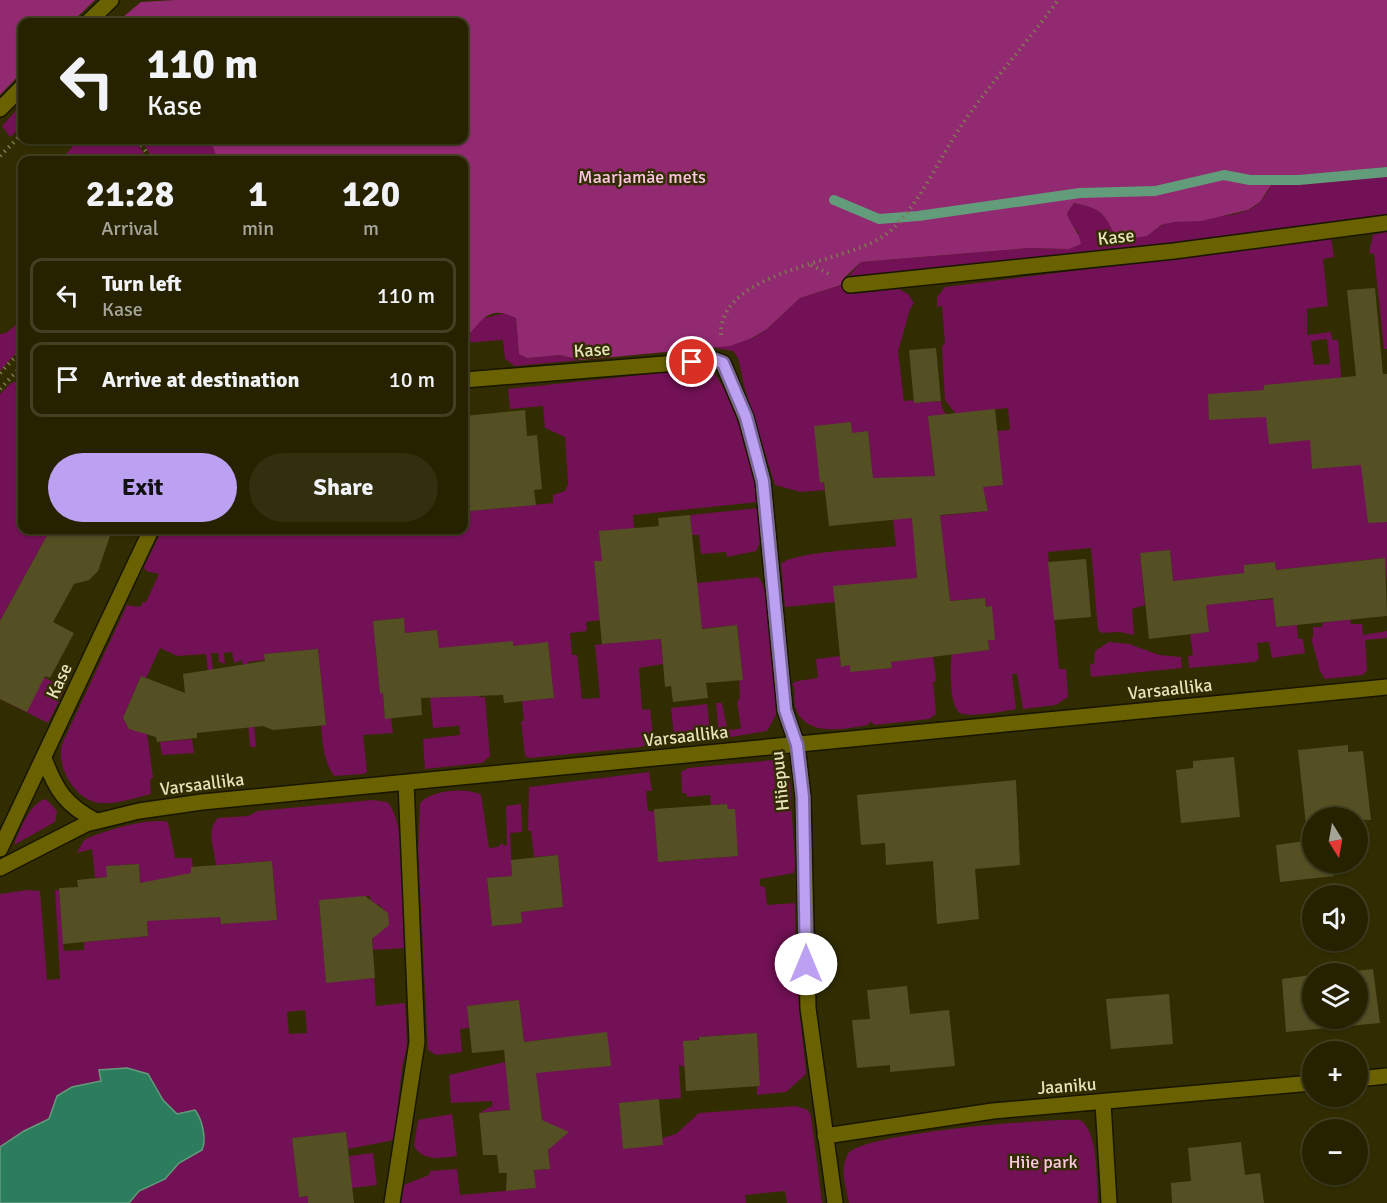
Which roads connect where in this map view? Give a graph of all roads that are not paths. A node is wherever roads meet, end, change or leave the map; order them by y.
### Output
1 (111, 0) edge
2 (92, 18) edge
3 (18, 91) edge
4 (0, 109) edge
5 (1387, 223) edge
6 (850, 285) dead end
7 (723, 363) joint
8 (468, 380) edge
9 (150, 534) edge
10 (1387, 687) edge
11 (797, 745) junction
12 (44, 758) junction
13 (406, 783) junction
14 (96, 821) junction
15 (0, 849) edge
16 (0, 868) edge
17 (1387, 1076) edge
18 (1368, 1077) edge
19 (1302, 1084) edge
20 (1103, 1103) junction
21 (825, 1136) junction
22 (392, 1203) edge
23 (835, 1203) edge
24 (1109, 1203) edge

1 - 2 street
3 - 4 street
5 - 6 street, Kase
7 - 8 street, Kase
7 - 11 street, Hiiepuu
9 - 12 street, Kase
10 - 11 street, Varsaallika
11 - 13 street, Varsaallika
11 - 21 street, Hiiepuu
12 - 14 street
12 - 15 street, Kase
13 - 14 street, Varsaallika
13 - 22 street
14 - 16 street, Varsaallika
17 - 18 street
19 - 20 street, Jaaniku
20 - 21 street, Jaaniku
20 - 24 street
21 - 23 street, Hiiepuu

